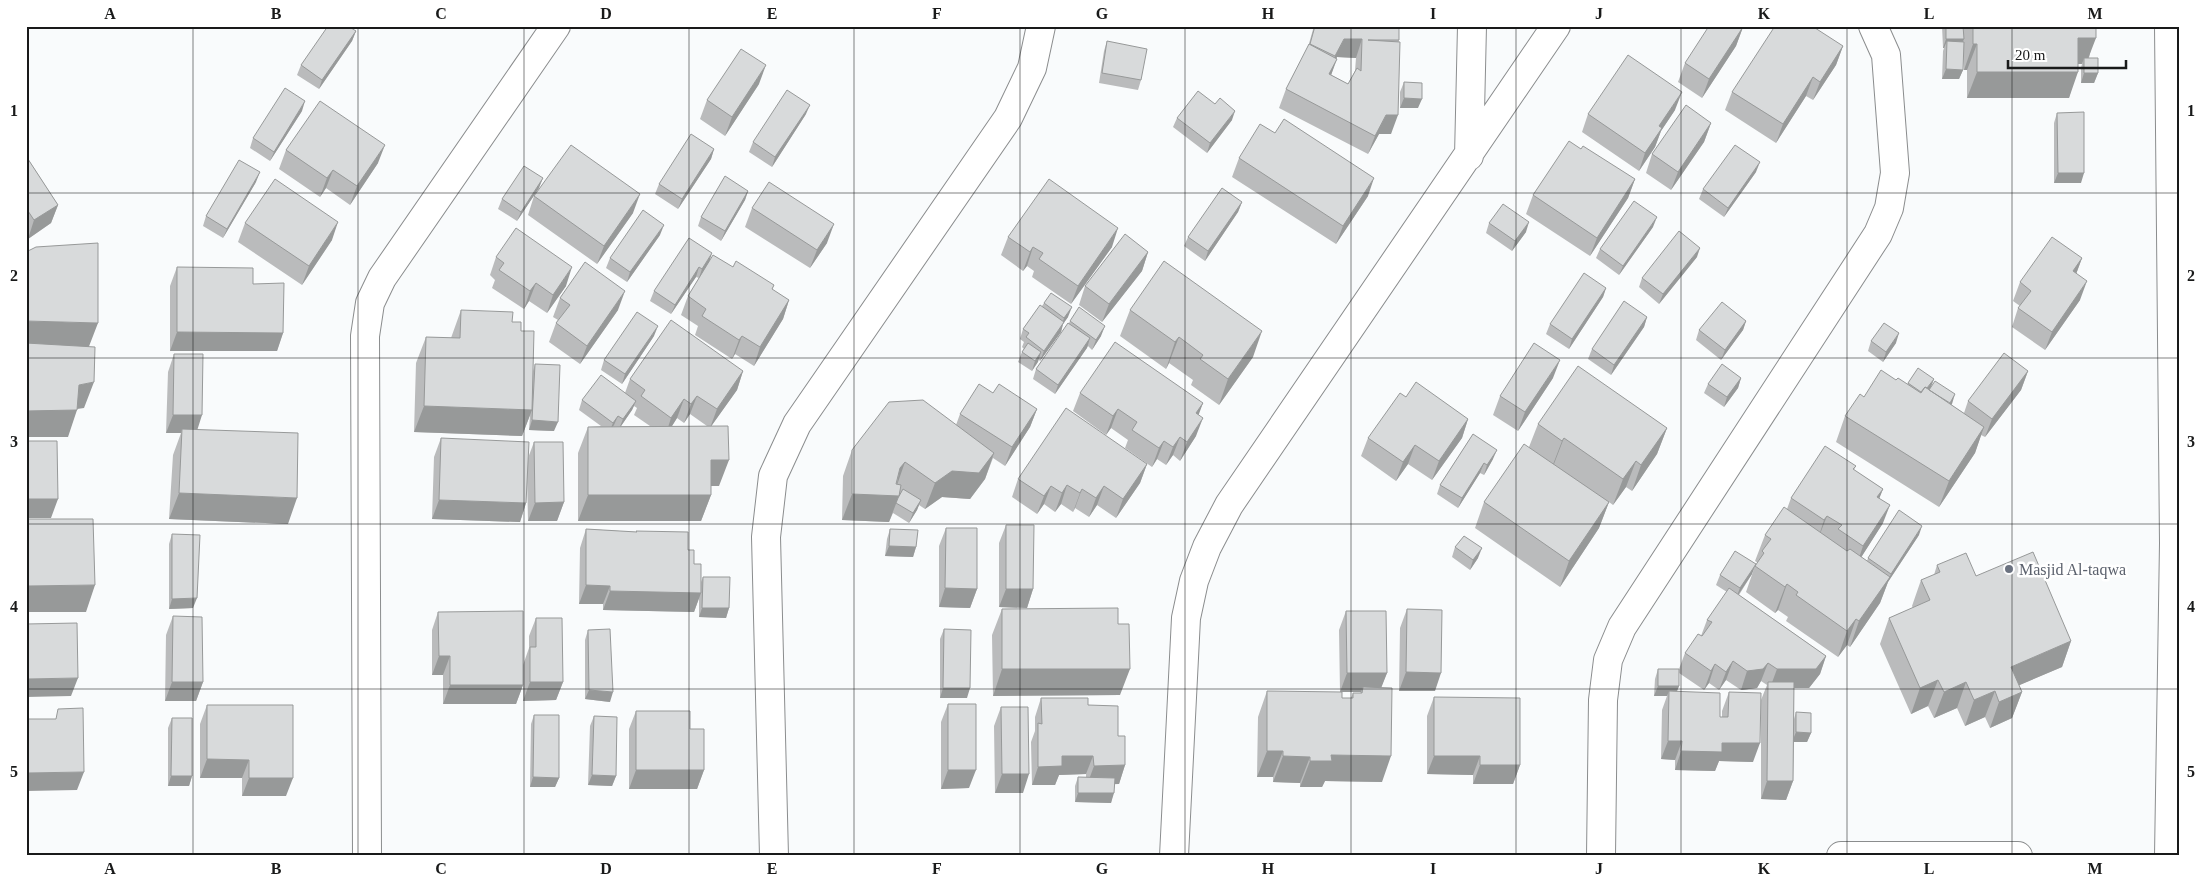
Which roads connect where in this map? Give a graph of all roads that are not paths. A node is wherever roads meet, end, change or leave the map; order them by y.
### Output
1 (556, 26) edge
2 (1041, 26) edge
3 (1472, 26) edge
4 (1556, 26) edge
5 (1872, 26) edge
6 (2170, 26) edge
7 (1469, 156) junction
8 (2175, 172) edge
9 (367, 856) edge
10 (774, 856) edge
11 (1174, 856) edge
12 (1601, 856) edge
13 (1841, 856) edge
14 (2018, 856) edge
15 (2170, 856) edge

1 - 9 street
2 - 10 street
3 - 7 street
4 - 7 street
5 - 12 street
6 - 8 street
7 - 11 street
8 - 15 street
13 - 14 street

